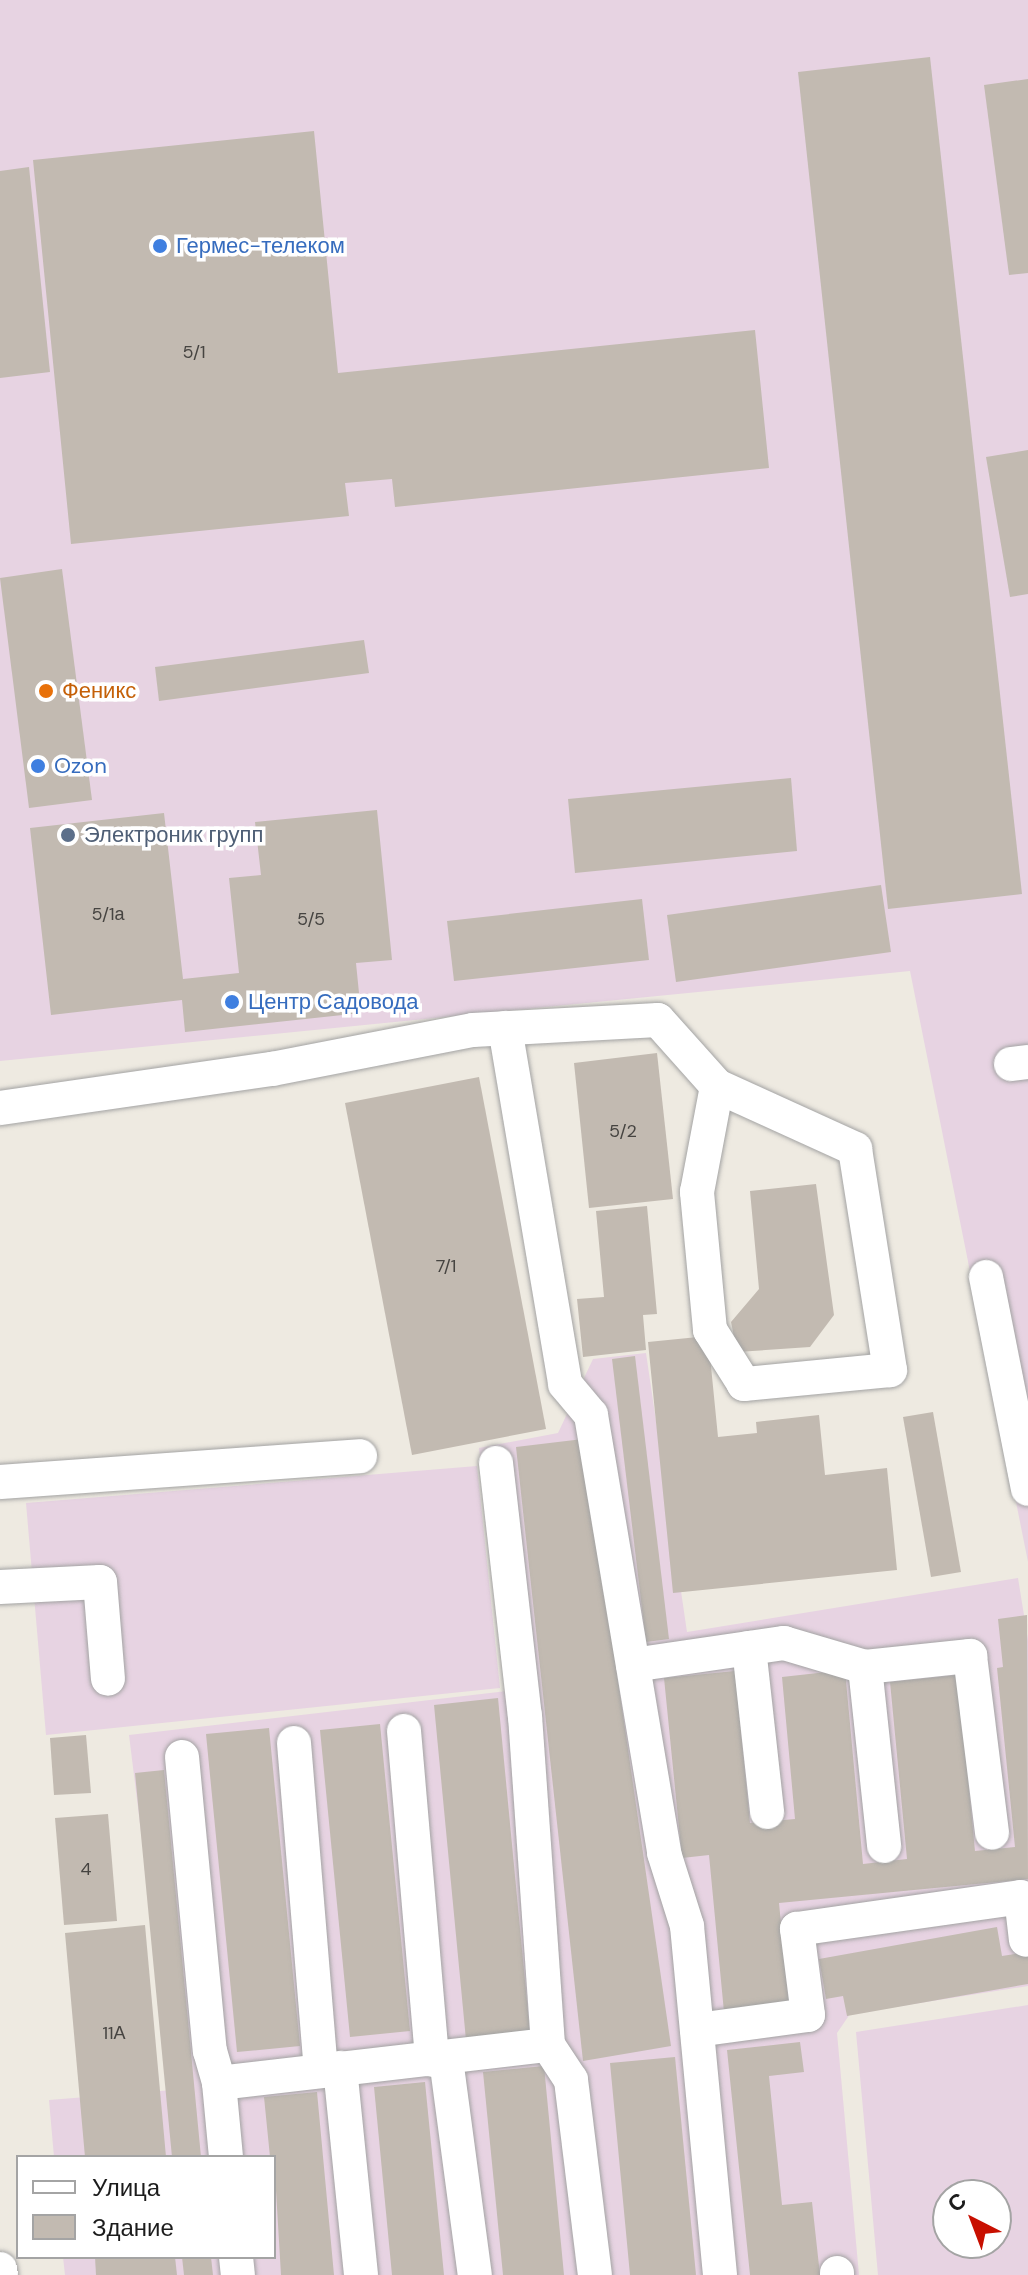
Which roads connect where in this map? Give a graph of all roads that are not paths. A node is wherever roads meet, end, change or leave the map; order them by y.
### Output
1 (505, 1028) junction
2 (717, 1086) junction
3 (0, 1108) edge
4 (986, 1277) dead end
5 (360, 1456) dead end
6 (496, 1463) dead end
7 (0, 1482) edge
8 (1028, 1489) edge
9 (0, 1587) edge
10 (749, 1648) junction
11 (633, 1665) junction
12 (865, 1667) junction
13 (108, 1679) dead end
14 (404, 1731) dead end
15 (294, 1743) dead end
16 (182, 1757) dead end
17 (767, 1812) dead end
18 (992, 1833) dead end
19 (884, 1846) dead end
20 (1026, 1940) edge
21 (697, 2030) junction
22 (548, 2045) junction
23 (439, 2060) junction
24 (330, 2069) junction
25 (219, 2083) junction
26 (226, 2155) edge
27 (0, 2269) edge
28 (1, 2275) edge
29 (361, 2275) edge
30 (475, 2275) edge
31 (595, 2275) edge
32 (720, 2275) edge

1 - 2 street
1 - 3 street
1 - 11 street
2 - 2 street
4 - 8 street
5 - 7 street
6 - 22 street
9 - 13 street
10 - 11 street
10 - 12 street
10 - 17 street
11 - 21 street
12 - 18 street
12 - 19 street
14 - 23 street
15 - 24 street
16 - 25 street
20 - 21 street
21 - 32 street
22 - 23 street
22 - 31 street
23 - 24 street
23 - 30 street
24 - 25 street
24 - 29 street
25 - 26 street
27 - 28 street

